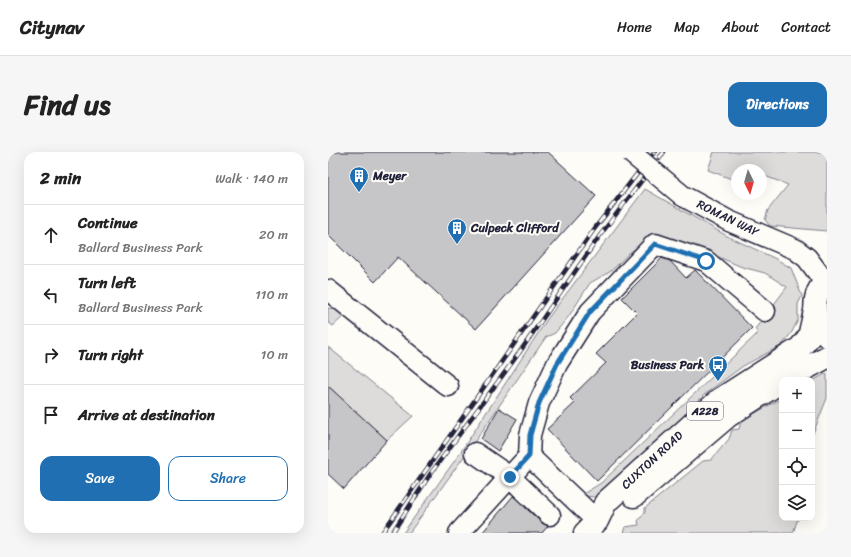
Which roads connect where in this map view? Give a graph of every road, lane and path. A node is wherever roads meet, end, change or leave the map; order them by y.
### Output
1 (630, 152) edge
2 (826, 282) edge
3 (328, 290) edge
4 (765, 311) dead end
5 (815, 311) junction
6 (827, 336) edge
7 (827, 357) edge
8 (789, 377) edge
9 (779, 383) edge
10 (448, 386) dead end
11 (475, 453) dead end
12 (529, 456) junction
13 (510, 477) junction
14 (550, 515) dead end
15 (591, 527) edge
16 (459, 533) edge

1 - 2 street, ROMAN WAY, bridge
2 - 5 main road, CUXTON ROAD
3 - 10 street
4 - 12 street
5 - 6 main road
5 - 15 main road, CUXTON ROAD / A228
7 - 8 main road, CUXTON ROAD / A228
9 - 15 main road, CUXTON ROAD / A228
11 - 13 street
12 - 13 street
12 - 15 street
13 - 14 street
13 - 16 street

